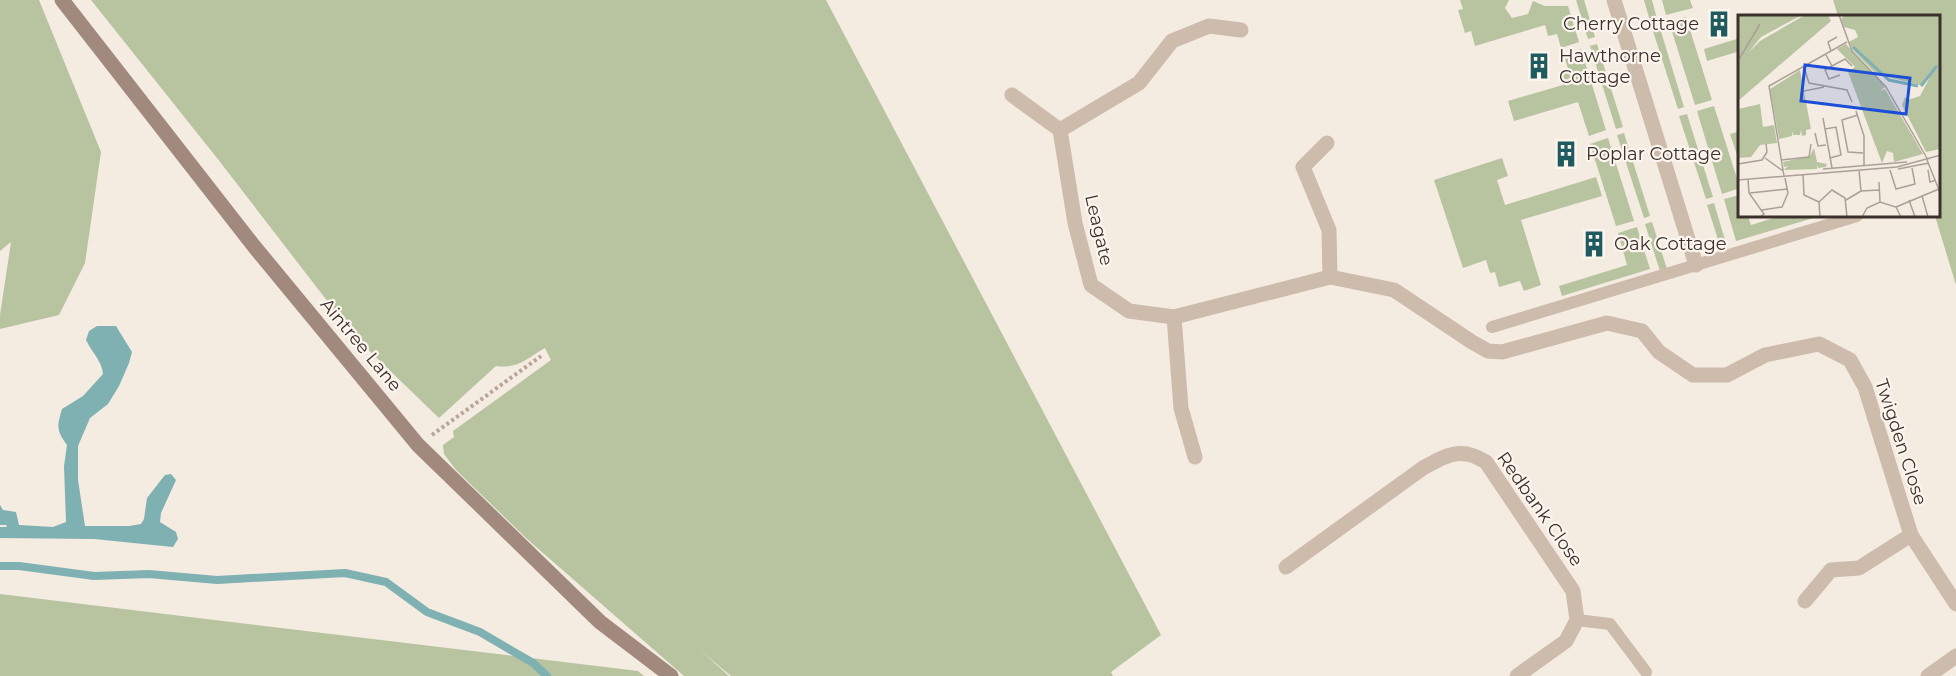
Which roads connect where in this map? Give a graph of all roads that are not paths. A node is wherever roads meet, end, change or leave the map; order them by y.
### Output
1 (62, 0) edge
2 (1614, 0) edge
3 (1241, 30) dead end
4 (1012, 95) dead end
5 (1060, 130) junction
6 (1328, 143) dead end
7 (1850, 218) edge
8 (1696, 265) junction
9 (1330, 277) junction
10 (1173, 317) junction
11 (1492, 327) dead end
12 (1488, 351) joint
13 (1196, 457) dead end
14 (1911, 535) junction
15 (1286, 567) dead end
16 (1805, 601) dead end
17 (1956, 604) edge
18 (1576, 620) junction
19 (1956, 656) edge
20 (1646, 672) dead end
21 (671, 676) edge
22 (1517, 676) edge
23 (1928, 676) edge

1 - 21 main road, Aintree Lane
2 - 8 street
3 - 5 street
4 - 5 street
5 - 10 street, Leagate
6 - 9 street
7 - 8 lane
8 - 11 lane
9 - 10 street, Leagate
9 - 12 street, Leagate
10 - 13 street
12 - 14 street, Twigden Close
14 - 16 street
14 - 17 street, Twigden Close
15 - 18 street, Redbank Close
18 - 20 lane
18 - 22 street
19 - 23 street

